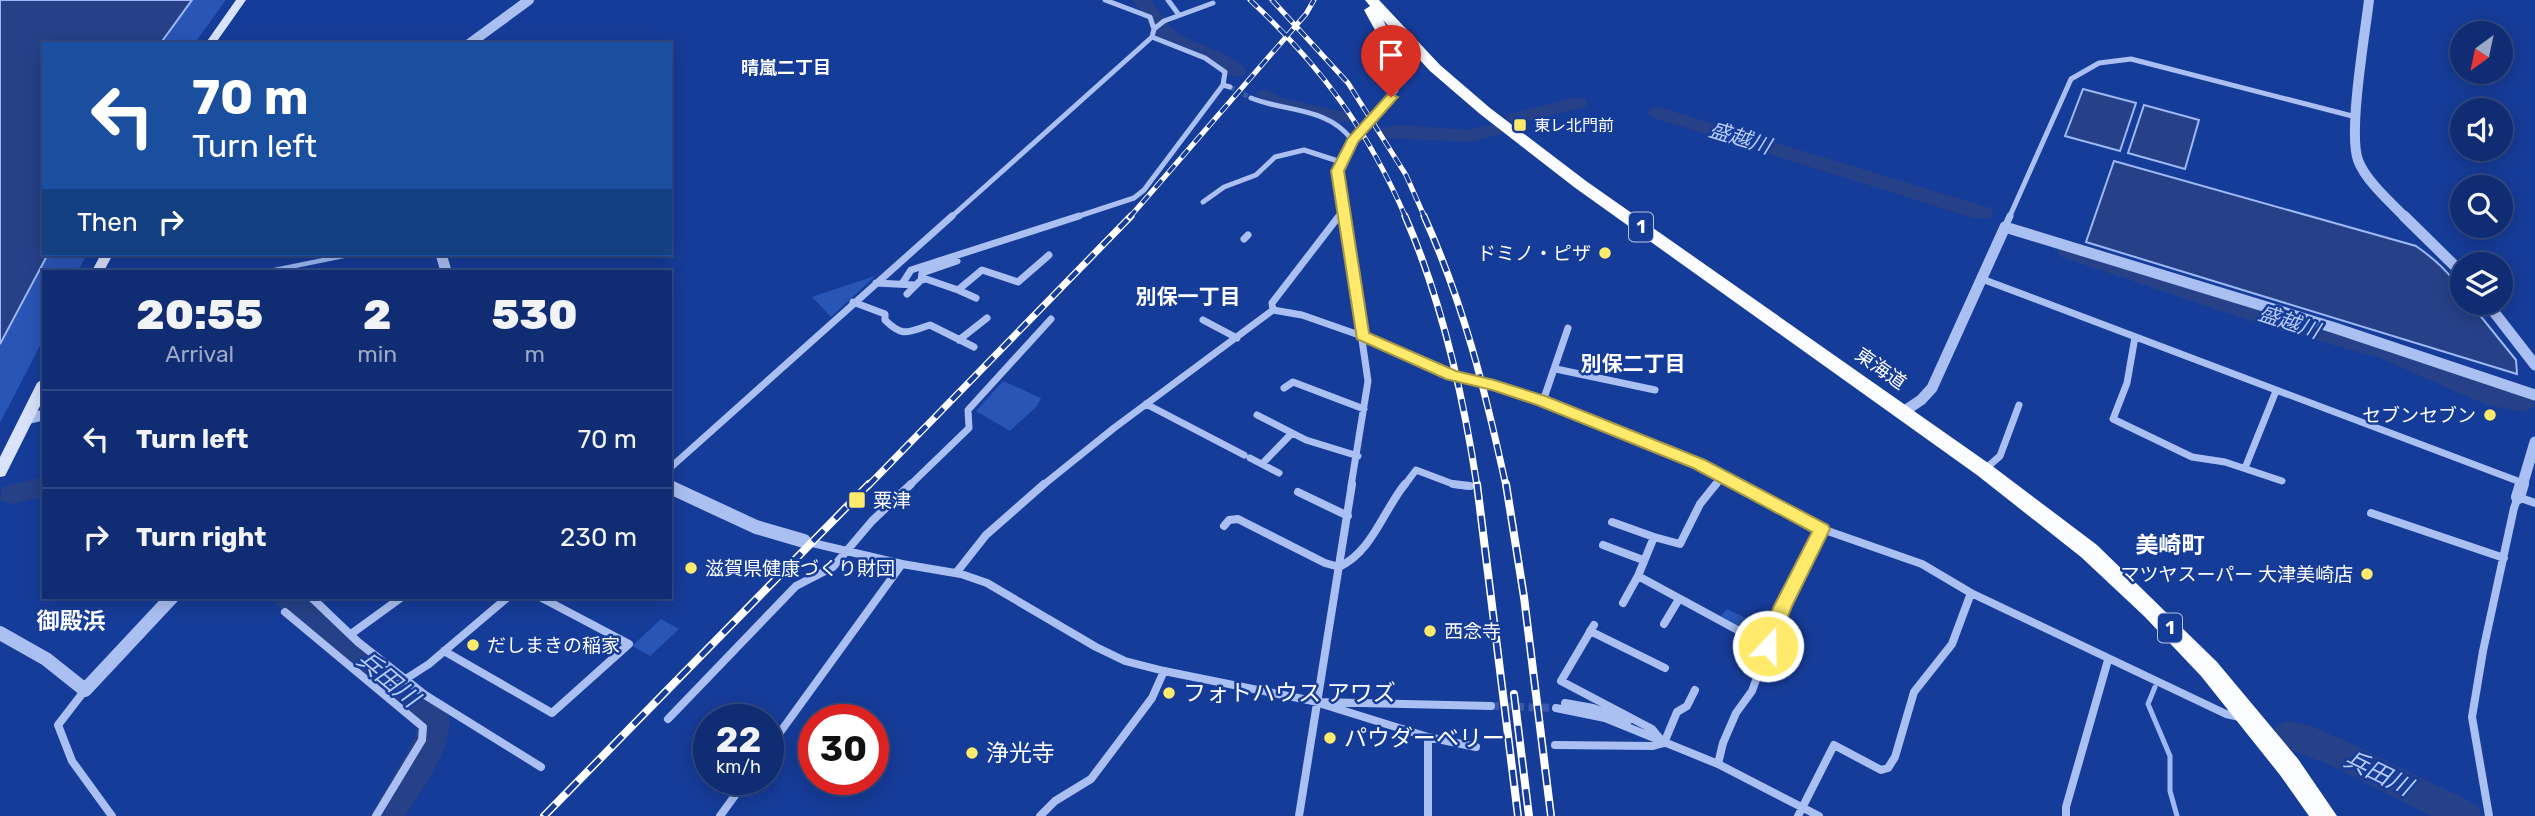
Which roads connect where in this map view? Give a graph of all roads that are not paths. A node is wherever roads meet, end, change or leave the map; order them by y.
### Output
1 (241, 0) edge
2 (529, 0) edge
3 (1105, 0) edge
4 (1168, 0) edge
5 (1370, 0) edge
6 (2369, 0) edge
7 (1213, 4) dead end
8 (1179, 15) junction
9 (1394, 25) junction
10 (1155, 29) junction
11 (1152, 37) junction
12 (211, 42) edge
13 (472, 42) edge
14 (1412, 44) junction
15 (1392, 49) junction
16 (1251, 98) tunnel mouth
17 (2356, 117) junction
18 (1352, 140) junction
19 (1341, 162) junction
20 (1203, 202) dead end
21 (1343, 210) junction
22 (2005, 227) junction
23 (1049, 255) dead end
24 (957, 261) dead end
25 (2450, 261) edge
26 (898, 263) junction
27 (915, 269) junction
28 (1982, 279) junction
29 (918, 282) junction
30 (876, 283) junction
31 (902, 284) junction
32 (958, 290) junction
33 (907, 294) dead end
34 (976, 298) dead end
35 (853, 302) junction
36 (1273, 310) junction
37 (2496, 315) edge
38 (987, 318) dead end
39 (1052, 319) dead end
40 (1203, 320) dead end
41 (1568, 328) dead end
42 (1362, 336) junction
43 (2135, 337) junction
44 (1237, 338) junction
45 (959, 340) junction
46 (974, 347) dead end
47 (2535, 365) edge
48 (1556, 369) junction
49 (42, 387) edge
50 (1284, 388) dead end
51 (1655, 390) dead end
52 (2276, 391) junction
53 (2535, 395) edge
54 (1542, 401) junction
55 (1146, 404) junction
56 (2019, 405) dead end
57 (1364, 409) junction
58 (1903, 412) junction
59 (42, 415) edge
60 (1257, 415) dead end
61 (26, 419) junction
62 (2113, 419) junction
63 (2109, 427) dead end
64 (1292, 433) junction
65 (2535, 442) edge
66 (1358, 456) junction
67 (1262, 464) junction
68 (672, 466) edge
69 (2245, 468) junction
70 (1984, 470) junction
71 (0, 472) edge
72 (1279, 473) dead end
73 (1722, 477) junction
74 (2283, 481) dead end
75 (2524, 484) junction
76 (1470, 486) dead end
77 (672, 488) edge
78 (1298, 492) dead end
79 (2518, 497) junction
80 (2535, 503) edge
81 (2371, 513) dead end
82 (1348, 516) junction
83 (1612, 522) dead end
84 (1223, 526) dead end
85 (1822, 529) junction
86 (1654, 537) junction
87 (804, 541) joint
88 (1603, 545) dead end
89 (846, 551) junction
90 (2504, 558) junction
91 (1643, 560) junction
92 (902, 564) junction
93 (1339, 567) junction
94 (956, 573) junction
95 (1638, 576) junction
96 (1971, 593) junction
97 (1679, 598) junction
98 (170, 599) edge
99 (313, 599) edge
100 (400, 599) edge
101 (506, 599) edge
102 (544, 599) edge
103 (1623, 603) dead end
104 (285, 612) dead end
105 (1664, 624) dead end
106 (0, 633) edge
107 (351, 634) junction
108 (1768, 646) junction
109 (444, 651) junction
110 (2108, 660) junction
111 (1665, 668) dead end
112 (1164, 671) junction
113 (402, 680) junction
114 (85, 690) junction
115 (1695, 690) dead end
116 (387, 691) junction
117 (1318, 702) junction
118 (1491, 706) tunnel mouth
119 (668, 719) dead end
120 (2251, 719) junction
121 (784, 728) edge
122 (1652, 729) junction
123 (1428, 737) junction
124 (1664, 743) junction
125 (1555, 745) dead end
126 (1476, 747) dead end
127 (1718, 764) junction
128 (541, 766) dead end
129 (735, 795) edge
130 (1800, 812) edge
131 (111, 816) edge
132 (376, 816) edge
133 (720, 816) edge
134 (1040, 816) edge
135 (1299, 816) edge
136 (1428, 816) edge
137 (1819, 816) edge
138 (2066, 816) edge
139 (2324, 816) edge
140 (2489, 816) edge

1 - 12 main road
2 - 13 street
3 - 10 street
4 - 8 street
5 - 9 highway, 東海道 / 1
5 - 15 highway
6 - 17 street
7 - 8 street
8 - 10 street
9 - 14 highway, 東海道 / 1
9 - 15 highway
10 - 11 street
11 - 26 street
11 - 27 street
14 - 15 highway
14 - 58 highway, 東海道 / 1
15 - 18 street
16 - 18 street
17 - 22 street
17 - 25 street
18 - 19 street
19 - 20 street
19 - 21 street
21 - 36 street
21 - 42 street
22 - 28 street
22 - 53 street
23 - 32 street
24 - 29 street
26 - 27 street
26 - 30 street
27 - 31 street
28 - 43 street
28 - 58 street
29 - 31 street
29 - 32 street
29 - 33 street
30 - 31 street
30 - 35 street
32 - 34 street
35 - 45 street
35 - 68 street
36 - 42 street
36 - 44 street
37 - 47 street
38 - 45 street
39 - 89 street
40 - 44 street
41 - 48 street
42 - 54 street
42 - 57 street
43 - 52 street
43 - 62 street
44 - 55 street
45 - 46 street
48 - 51 street
48 - 54 street
49 - 61 main road
50 - 57 street
52 - 69 street
52 - 75 street
54 - 73 street
55 - 67 street
55 - 94 street
56 - 70 street
57 - 66 street
58 - 70 highway, 東海道 / 1
59 - 61 street
60 - 64 street
61 - 71 main road
62 - 63 street
62 - 69 street
64 - 66 street
64 - 67 street
65 - 75 street
66 - 82 street
67 - 72 street
69 - 74 street
70 - 120 highway, 東海道 / 1
73 - 85 street
73 - 86 street
75 - 79 street
76 - 93 street
77 - 87 street
78 - 82 street
79 - 80 street
79 - 90 street
81 - 90 street
82 - 93 street
83 - 86 street
84 - 93 street
85 - 96 street
85 - 108 street
86 - 91 street
87 - 89 street
88 - 91 street
89 - 92 street
89 - 119 street
90 - 140 street
91 - 95 street
92 - 94 street
92 - 121 street
93 - 117 street
94 - 112 street
95 - 97 street
95 - 103 street
96 - 110 street
96 - 130 street
97 - 105 street
97 - 108 street
98 - 114 street
99 - 107 street
100 - 107 street
101 - 109 street
102 - 109 street
104 - 116 street
106 - 114 street
107 - 113 street
108 - 127 street
109 - 113 street
110 - 120 street
110 - 138 street
111 - 122 street
112 - 117 street
112 - 134 street
113 - 116 street
113 - 128 street
114 - 131 street
115 - 124 street
116 - 132 street
117 - 118 street
117 - 123 street
117 - 135 street
120 - 139 highway, 東海道 / 1
122 - 124 street
122 - 124 street
123 - 126 street
123 - 136 street
124 - 125 street
124 - 127 street
127 - 130 street
129 - 133 street
130 - 137 street

